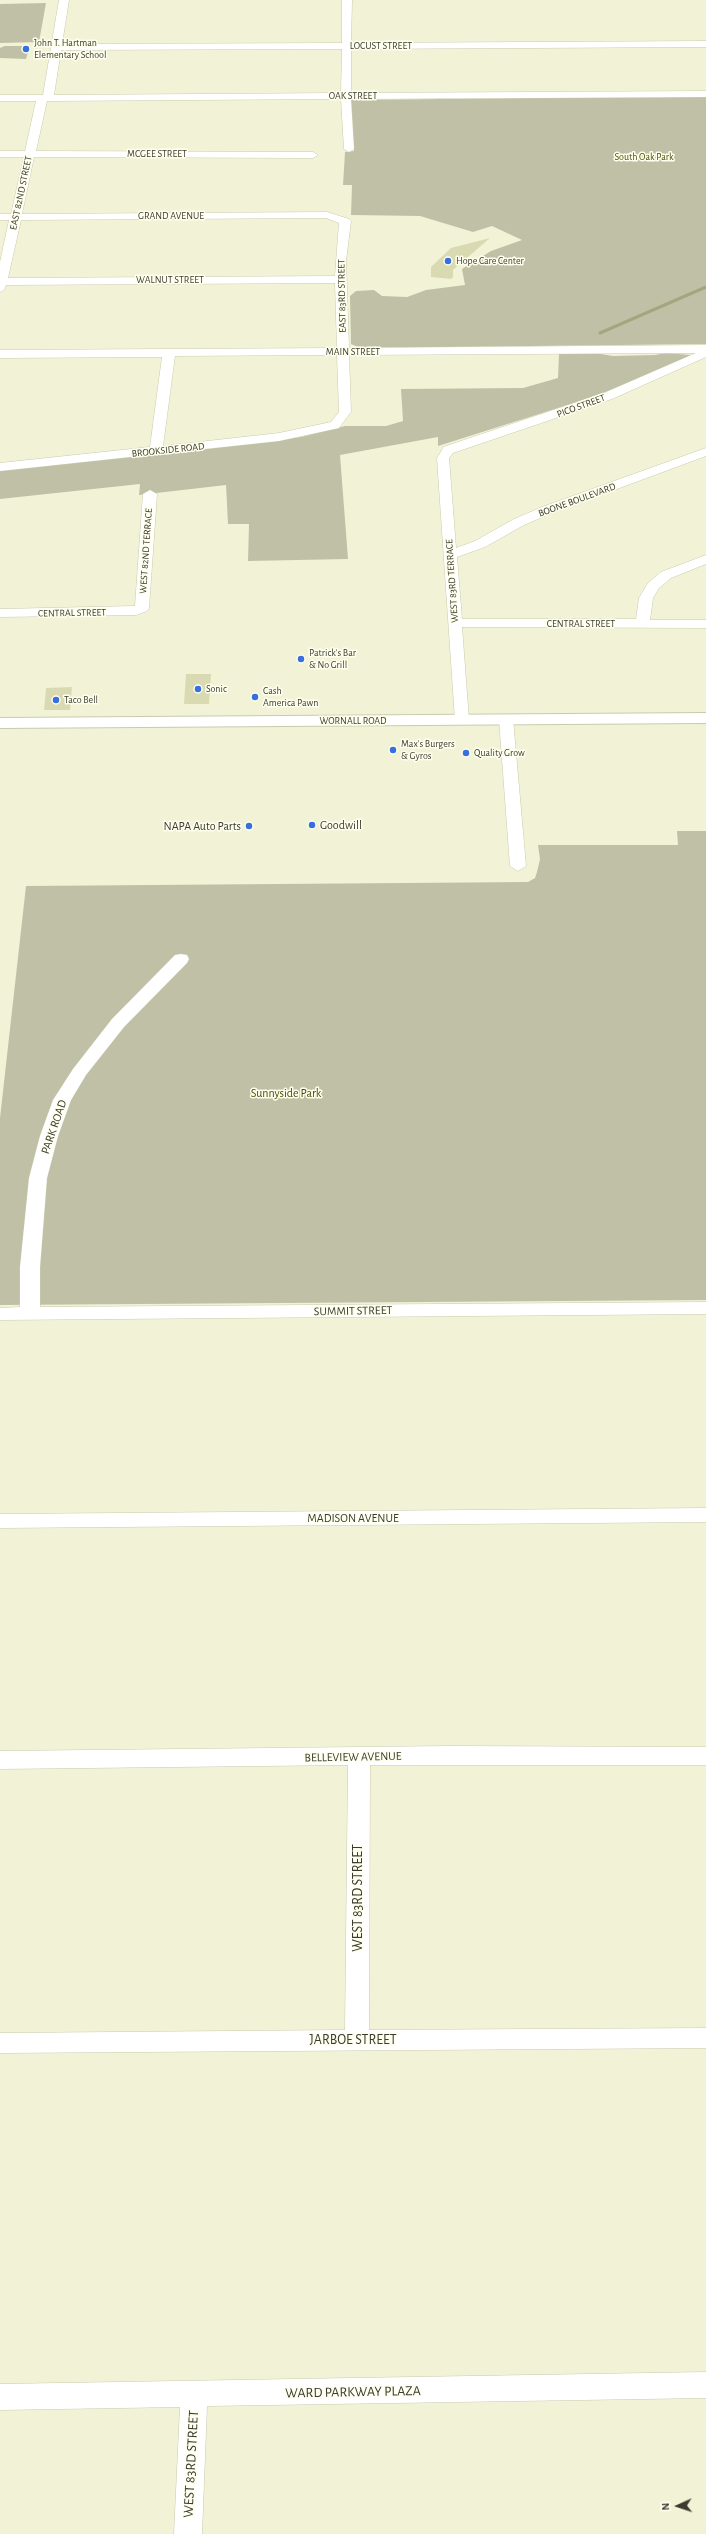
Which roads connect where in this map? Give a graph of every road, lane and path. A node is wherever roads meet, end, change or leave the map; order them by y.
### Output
1 (64, 0) edge
2 (347, 0) edge
3 (706, 44) edge
4 (347, 46) junction
5 (56, 47) junction
6 (706, 94) edge
7 (346, 96) junction
8 (0, 98) edge
9 (45, 98) junction
10 (349, 149) dead end
11 (0, 154) edge
12 (29, 154) junction
13 (313, 155) dead end
14 (0, 216) edge
15 (16, 216) junction
16 (341, 218) joint
17 (341, 279) junction
18 (0, 284) edge
19 (706, 349) edge
20 (343, 352) junction
21 (169, 353) junction
22 (706, 353) edge
23 (0, 354) edge
24 (452, 447) joint
25 (156, 452) junction
26 (706, 452) edge
27 (0, 467) edge
28 (150, 494) dead end
29 (450, 555) junction
30 (706, 558) edge
31 (142, 608) joint
32 (0, 613) edge
33 (455, 622) junction
34 (642, 624) junction
35 (706, 624) edge
36 (706, 718) edge
37 (506, 719) junction
38 (462, 720) junction
39 (0, 724) edge
40 (518, 866) dead end
41 (181, 959) dead end
42 (706, 1308) edge
43 (0, 1314) edge
44 (30, 1314) junction
45 (706, 1515) edge
46 (0, 1521) edge
47 (706, 1756) edge
48 (359, 1757) junction
49 (0, 1760) edge
50 (706, 2038) edge
51 (357, 2039) junction
52 (0, 2043) edge
53 (706, 2386) edge
54 (194, 2395) junction
55 (0, 2397) edge
56 (188, 2534) edge

1 - 5 street, EAST 82ND STREET
2 - 4 street
3 - 4 street, LOCUST STREET
4 - 5 street, LOCUST STREET
4 - 7 street
5 - 9 street, EAST 82ND STREET
6 - 7 street, OAK STREET
7 - 9 street, OAK STREET
7 - 10 street
8 - 9 street, OAK STREET
9 - 12 street, EAST 82ND STREET
11 - 12 street, MCGEE STREET
12 - 13 street, MCGEE STREET
12 - 15 street, EAST 82ND STREET
14 - 15 street, GRAND AVENUE
15 - 16 street, GRAND AVENUE
15 - 18 street, EAST 82ND STREET
16 - 17 street, EAST 83RD STREET
17 - 18 street, WALNUT STREET
17 - 20 street, EAST 83RD STREET
19 - 20 street, MAIN STREET
20 - 21 street, MAIN STREET
20 - 25 street, BROOKSIDE ROAD
21 - 23 street, MAIN STREET
21 - 25 street
22 - 24 street, PICO STREET
24 - 29 street, WEST 83RD TERRACE
25 - 27 street, BROOKSIDE ROAD
26 - 29 street, BOONE BOULEVARD
28 - 31 street, WEST 82ND TERRACE
29 - 33 street, WEST 83RD TERRACE
30 - 34 street
31 - 32 street, CENTRAL STREET
33 - 34 street, CENTRAL STREET
33 - 38 street, WEST 83RD TERRACE
34 - 35 street, CENTRAL STREET
36 - 37 main road, WORNALL ROAD
37 - 38 main road, WORNALL ROAD
37 - 40 street
38 - 39 main road, WORNALL ROAD
41 - 44 street, PARK ROAD
42 - 44 street, SUMMIT STREET
43 - 44 street, SUMMIT STREET
45 - 46 street, MADISON AVENUE
47 - 48 street, BELLEVIEW AVENUE
48 - 49 street, BELLEVIEW AVENUE
48 - 51 street, WEST 83RD STREET
50 - 51 street, JARBOE STREET
51 - 52 street, JARBOE STREET
53 - 54 street, WARD PARKWAY PLAZA
54 - 55 street, WARD PARKWAY PLAZA
54 - 56 street, WEST 83RD STREET

